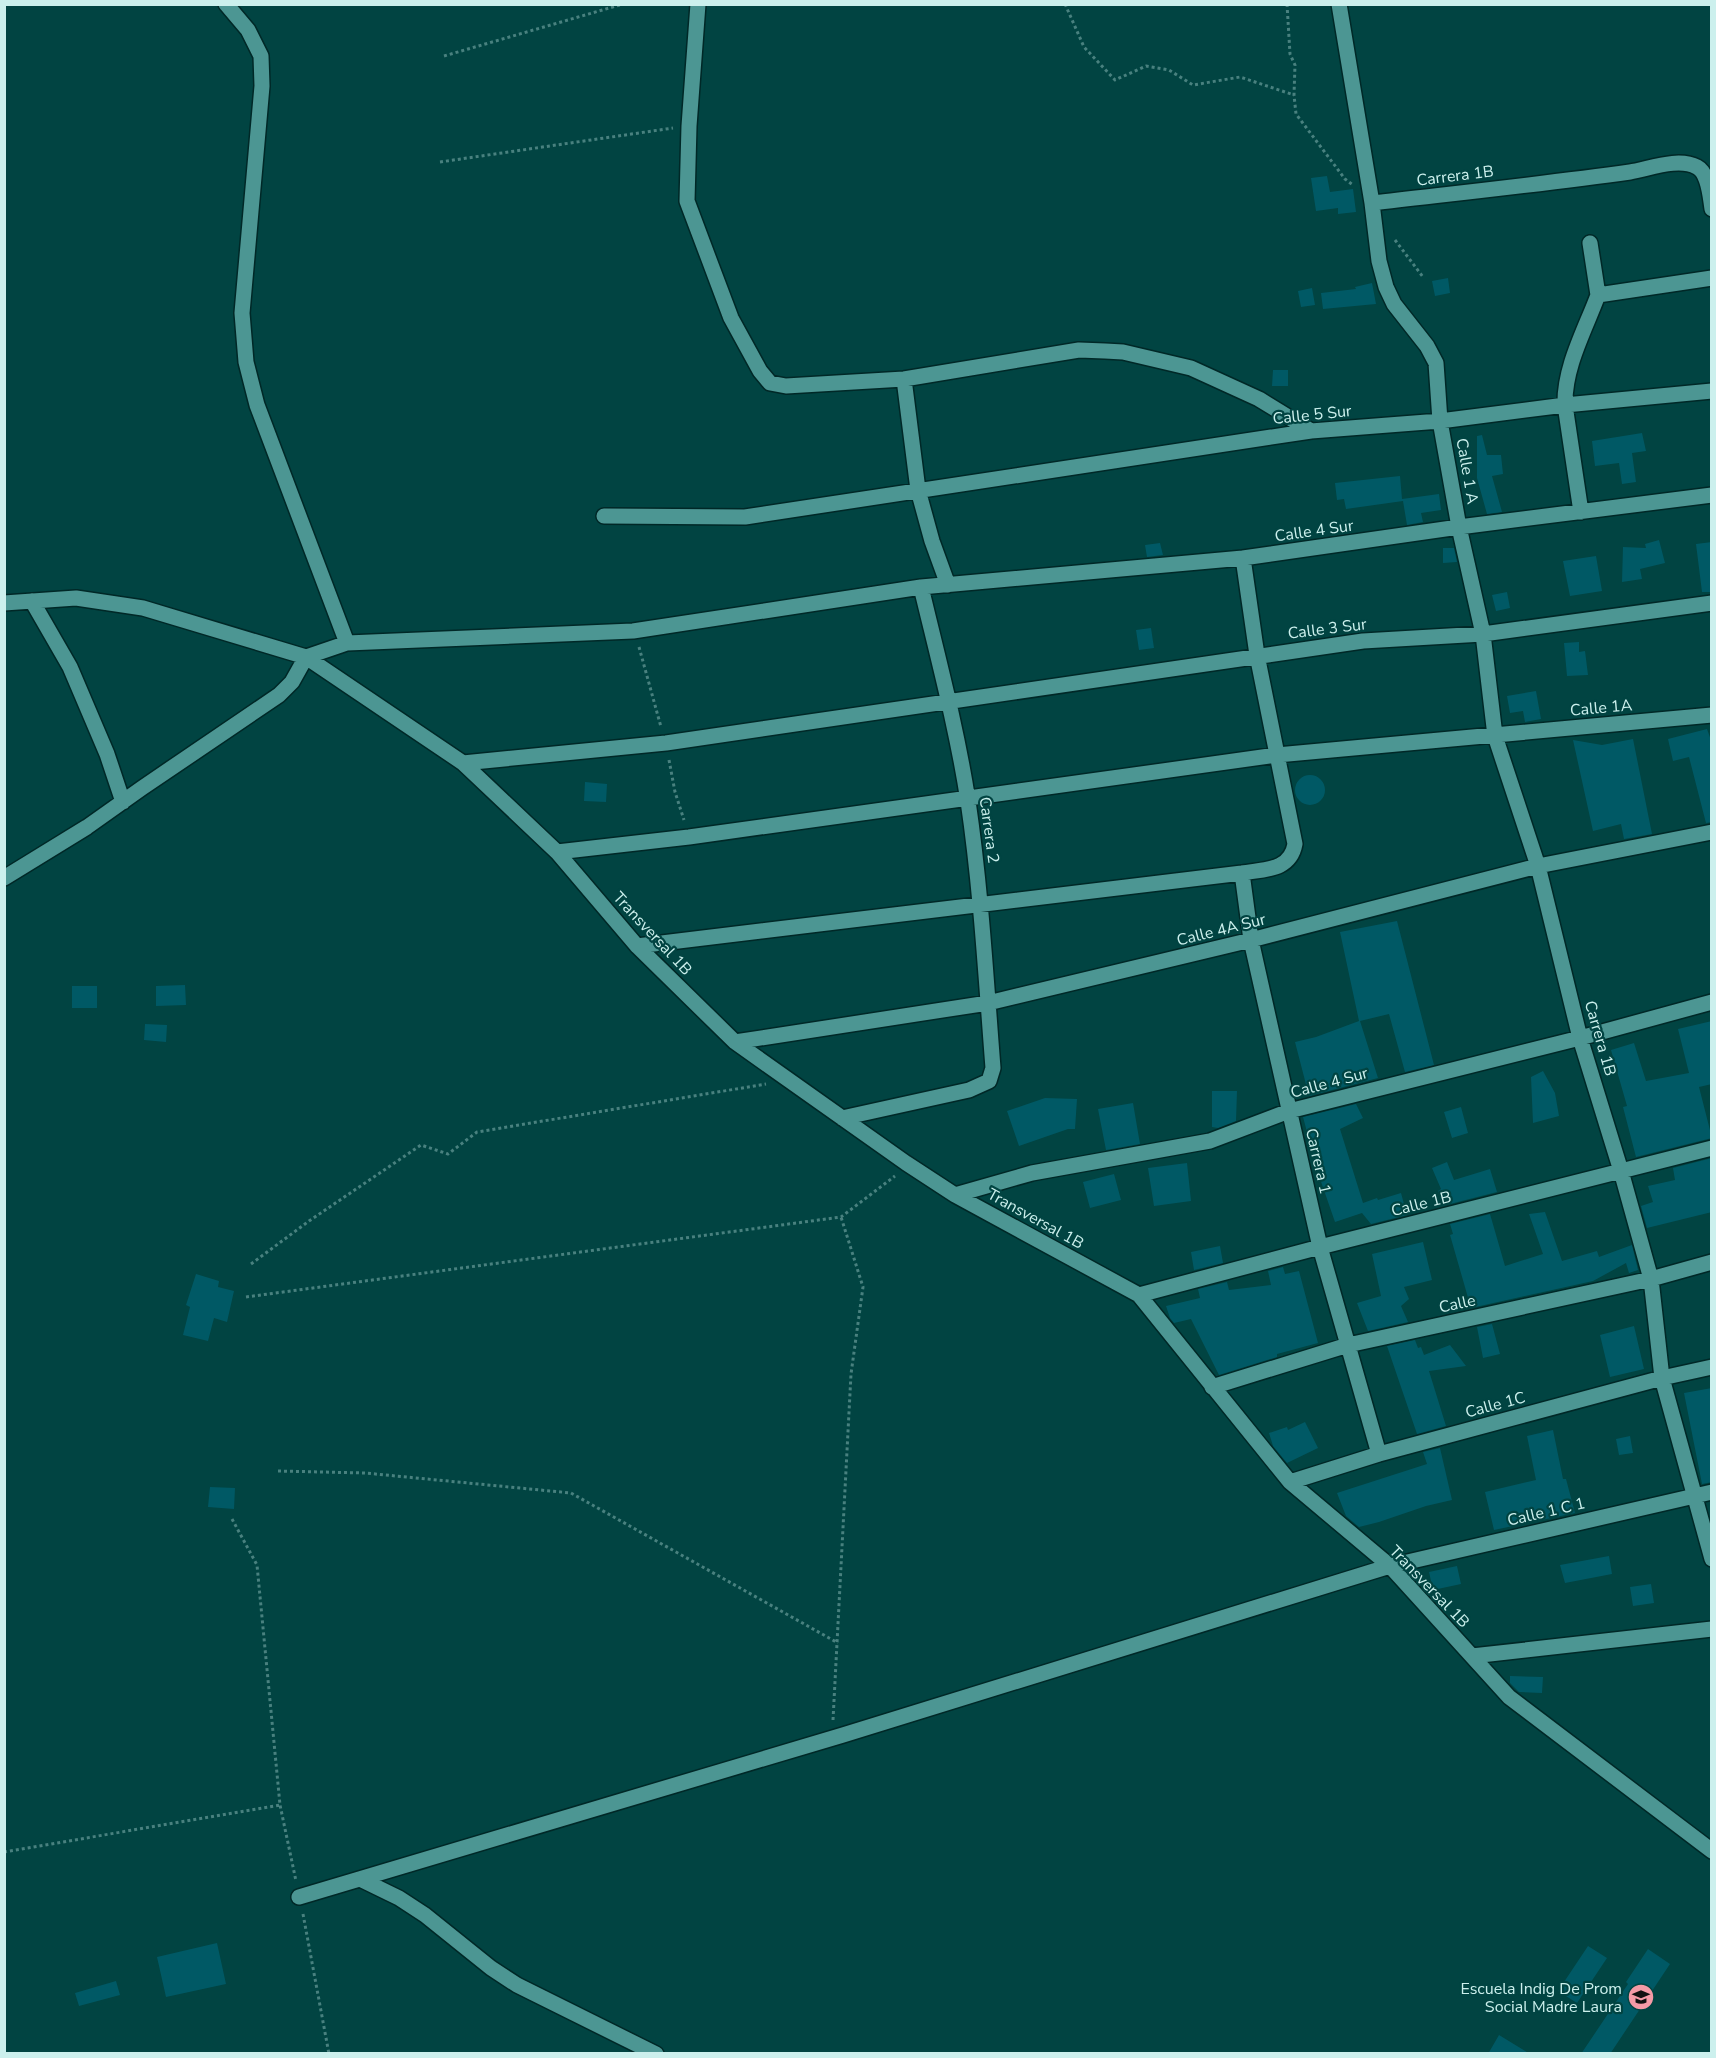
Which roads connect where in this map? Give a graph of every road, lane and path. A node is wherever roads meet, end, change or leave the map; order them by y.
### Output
1 (226, 4) edge
2 (623, 4) edge
3 (698, 4) edge
4 (1065, 4) edge
5 (1287, 4) edge
6 (1339, 4) edge
7 (444, 56) dead end
8 (1294, 95) junction
9 (689, 126) junction
10 (440, 162) dead end
11 (1372, 203) junction
12 (1712, 208) edge
13 (1394, 239) dead end
14 (1590, 243) dead end
15 (1423, 277) dead end
16 (1712, 278) edge
17 (1598, 295) junction
18 (904, 379) junction
19 (1712, 391) edge
20 (1565, 405) junction
21 (1440, 421) junction
22 (1311, 431) junction
23 (918, 489) junction
24 (1712, 495) edge
25 (1581, 512) junction
26 (604, 516) dead end
27 (1459, 527) junction
28 (1243, 558) junction
29 (948, 585) junction
30 (921, 587) junction
31 (32, 601) junction
32 (4, 603) edge
33 (1712, 603) edge
34 (1483, 634) junction
35 (347, 643) junction
36 (1257, 655) junction
37 (306, 657) junction
38 (949, 702) junction
39 (1712, 715) edge
40 (1495, 736) junction
41 (1277, 755) junction
42 (463, 763) junction
43 (968, 799) junction
44 (123, 802) junction
45 (1712, 832) edge
46 (557, 852) junction
47 (1538, 866) junction
48 (1242, 873) junction
49 (4, 878) edge
50 (981, 904) junction
51 (1251, 940) junction
52 (637, 946) junction
53 (1712, 1002) edge
54 (988, 1003) junction
55 (1580, 1038) junction
56 (735, 1042) junction
57 (788, 1080) junction
58 (1289, 1111) junction
59 (842, 1118) junction
60 (1712, 1148) edge
61 (906, 1163) junction
62 (1621, 1171) junction
63 (955, 1195) junction
64 (841, 1217) junction
65 (1320, 1247) junction
66 (1712, 1262) edge
67 (251, 1264) dead end
68 (1651, 1279) junction
69 (1139, 1295) junction
70 (246, 1297) dead end
71 (1348, 1345) junction
72 (1712, 1367) edge
73 (1662, 1378) junction
74 (1212, 1387) junction
75 (1379, 1454) junction
76 (278, 1471) dead end
77 (1290, 1482) junction
78 (1712, 1492) edge
79 (1694, 1496) junction
80 (232, 1519) dead end
81 (1712, 1559) edge
82 (1390, 1566) junction
83 (1712, 1629) edge
84 (838, 1643) junction
85 (1472, 1656) junction
86 (843, 1735) junction
87 (280, 1805) junction
88 (1712, 1851) edge
89 (4, 1852) edge
90 (360, 1879) junction
91 (299, 1897) junction
92 (329, 2054) edge
93 (656, 2054) edge

1 - 35 street
2 - 7 path
3 - 9 street
4 - 8 path
5 - 8 path
6 - 11 street
8 - 11 path
9 - 10 path
9 - 18 street
11 - 12 street, Carrera 1B
11 - 21 street, Calle 1 A
13 - 15 path
14 - 17 street
16 - 17 street
17 - 20 street
18 - 22 street
18 - 23 street
19 - 20 street, Calle 5 Sur
20 - 21 street, Calle 5 Sur
20 - 25 street
21 - 22 street, Calle 5 Sur
21 - 27 street, Calle 1 A
22 - 23 street, Calle 5 Sur
23 - 26 street, Calle 5 Sur
23 - 29 street
24 - 25 street, Calle 4 Sur
25 - 27 street, Calle 4 Sur
27 - 28 street, Calle 4 Sur
27 - 34 street, Carrera 1B
28 - 29 street, Calle 4 Sur
28 - 36 street
29 - 30 street, Calle 4 Sur
30 - 35 street, Calle 4 Sur
30 - 38 street, Carrera 2
31 - 32 street, Transversal 1B
31 - 37 street, Transversal 1B
31 - 44 street
33 - 34 street, Calle 3 Sur
34 - 36 street, Calle 3 Sur
34 - 40 street, Carrera 1B
35 - 37 street, Calle 4 Sur
36 - 38 street, Calle 3 Sur
36 - 41 street
37 - 42 street, Transversal 1B
37 - 44 street
38 - 42 street, Calle 3 Sur
38 - 43 street, Carrera 2
39 - 40 street, Calle 1A
40 - 41 street, Calle 1A
40 - 47 street, Carrera 1B
41 - 43 street, Calle 1A
41 - 48 street
42 - 46 street, Transversal 1B
43 - 46 street, Calle 1A
43 - 50 street, Carrera 2
44 - 49 street
45 - 47 street, Calle 4A Sur
46 - 52 street, Transversal 1B
47 - 51 street, Calle 4A Sur
47 - 55 street, Carrera 1B
48 - 50 street
48 - 51 street, Carrera 1
50 - 52 street
50 - 54 street, Carrera 2
51 - 54 street, Calle 4A Sur
51 - 58 street, Carrera 1
52 - 56 street, Transversal 1B
53 - 55 street, Calle 4 Sur
54 - 56 street, Calle 4A Sur
54 - 59 street, Carrera 2
55 - 58 street, Calle 4 Sur
55 - 62 street, Carrera 1B
56 - 57 street, Transversal 1B
57 - 59 street, Transversal 1B
57 - 67 path
58 - 63 street, Calle 4 Sur
58 - 65 street, Carrera 1
59 - 61 street, Transversal 1B
60 - 62 street, Calle 1B
61 - 63 street, Transversal 1B
61 - 64 path
62 - 65 street, Calle 1B
62 - 68 street, Carrera 1B
63 - 69 street, Transversal 1B
64 - 70 path
64 - 84 path
65 - 69 street, Calle 1B
65 - 71 street, Carrera 1
66 - 68 street, Calle
68 - 71 street, Calle
68 - 73 street, Carrera 1B
69 - 74 street, Transversal 1B
71 - 74 street, Calle
71 - 75 street, Carrera 1
72 - 73 street, Calle 1C
73 - 75 street, Calle 1C
73 - 79 street, Carrera 1B
74 - 77 street, Transversal 1B
75 - 77 street, Calle 1C
76 - 84 path
77 - 82 street, Transversal 1B
78 - 79 street, Calle 1 C 1
79 - 81 street, Carrera 1B
79 - 82 street, Calle 1 C 1
80 - 87 path
82 - 85 street, Transversal 1B
82 - 86 street, Calle 1 C 1
83 - 85 street
84 - 86 path
85 - 88 street, Transversal 1B
86 - 90 street, Calle 1 C 1
87 - 89 path
87 - 91 path
90 - 91 street, Calle 1 C 1
90 - 93 street
91 - 92 path

